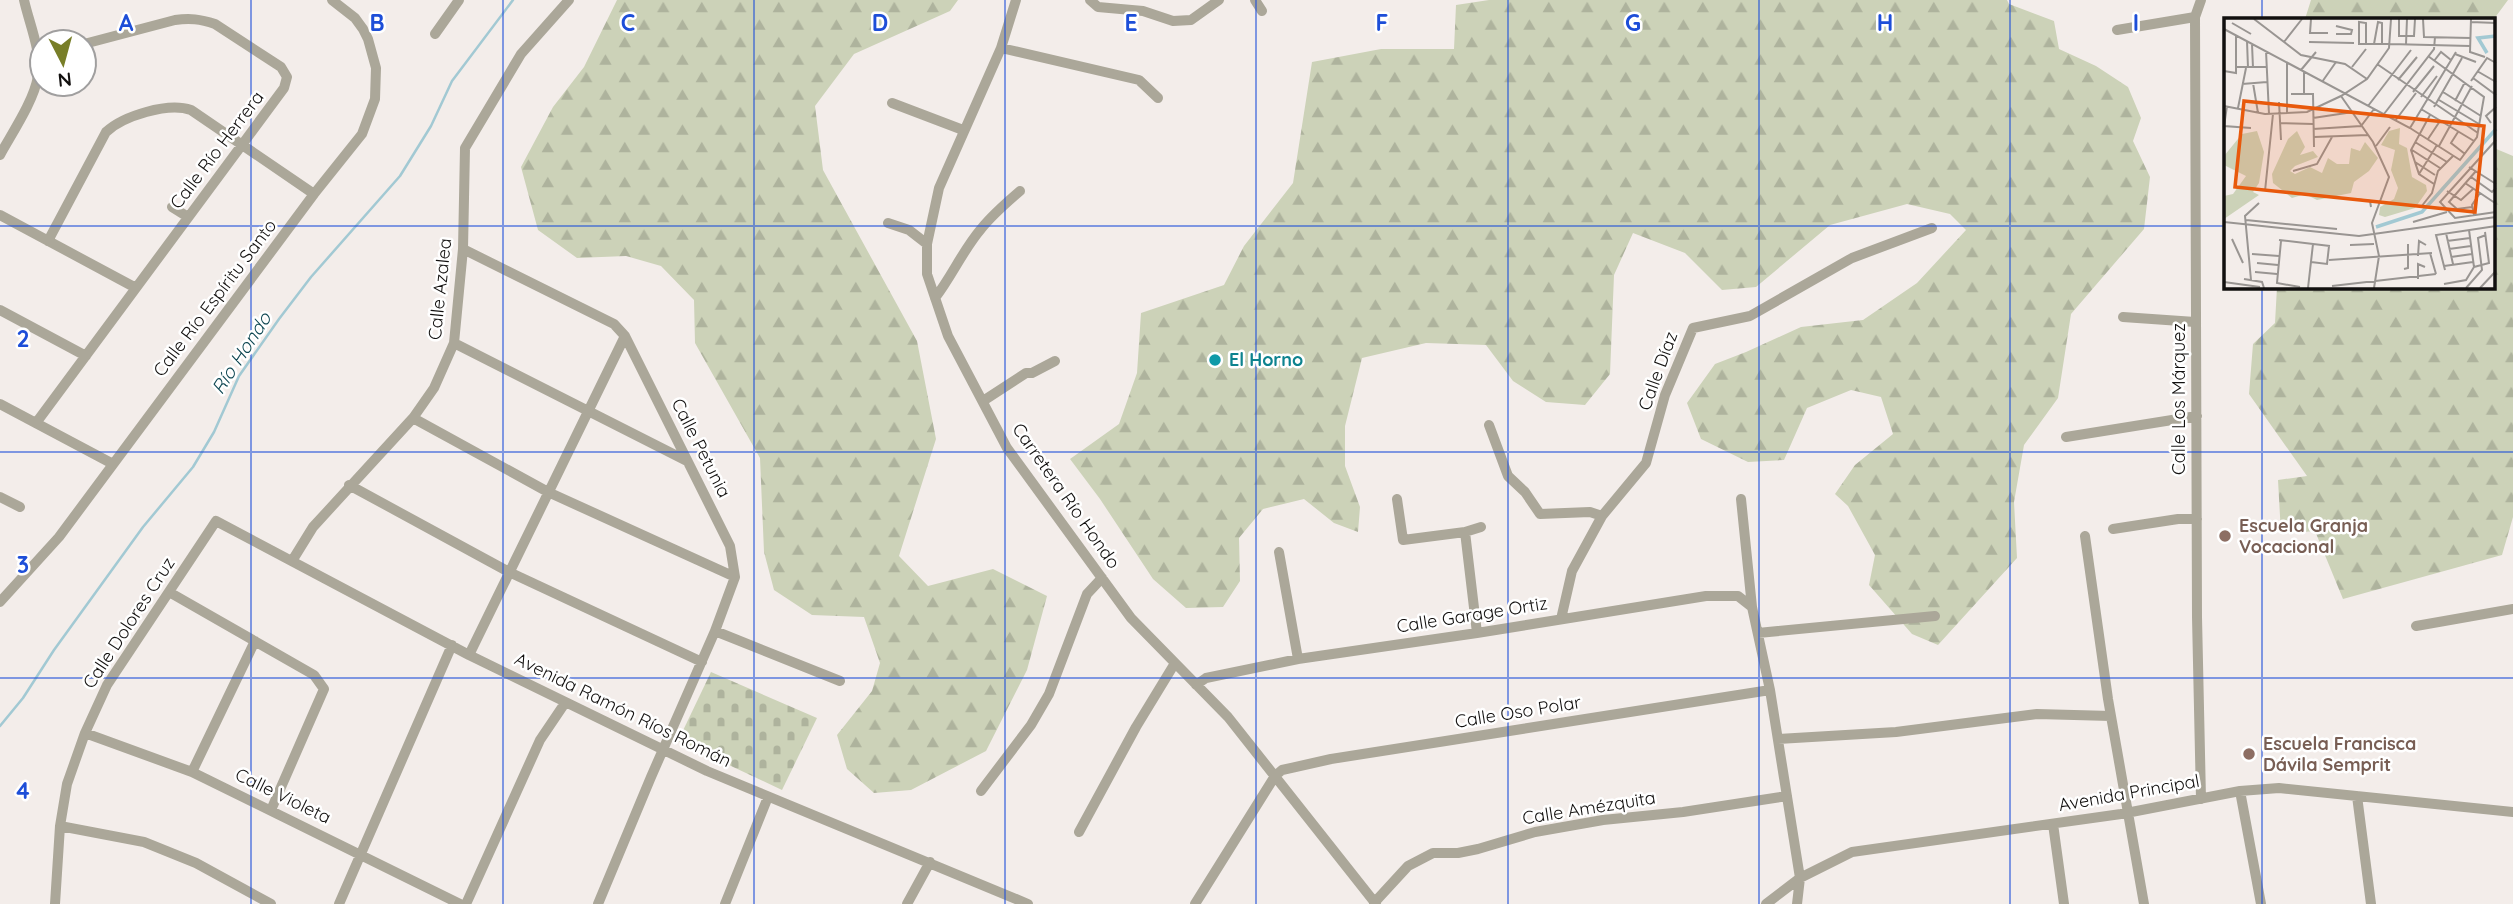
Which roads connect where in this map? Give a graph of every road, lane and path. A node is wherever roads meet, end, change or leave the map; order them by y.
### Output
1 (24, 0) edge
2 (332, 0) edge
3 (459, 0) edge
4 (569, 0) edge
5 (1016, 0) edge
6 (1090, 0) edge
7 (1219, 0) edge
8 (1255, 0) edge
9 (2202, 0) edge
10 (1262, 11) dead end
11 (2195, 18) junction
12 (32, 28) edge
13 (2117, 30) dead end
14 (435, 34) dead end
15 (98, 41) edge
16 (1001, 48) junction
17 (30, 98) edge
18 (1158, 98) dead end
19 (892, 103) dead end
20 (963, 130) junction
21 (244, 145) junction
22 (0, 156) edge
23 (1020, 191) dead end
24 (314, 194) junction
25 (172, 208) dead end
26 (0, 215) edge
27 (188, 217) junction
28 (888, 223) dead end
29 (1932, 228) dead end
30 (48, 241) junction
31 (927, 244) junction
32 (463, 249) junction
33 (136, 288) junction
34 (935, 298) junction
35 (0, 310) edge
36 (2123, 317) dead end
37 (2196, 322) junction
38 (625, 336) junction
39 (454, 343) junction
40 (86, 355) junction
41 (1055, 361) dead end
42 (983, 401) junction
43 (0, 404) edge
44 (587, 412) junction
45 (2197, 416) junction
46 (412, 418) junction
47 (36, 423) junction
48 (1489, 425) dead end
49 (2066, 437) dead end
50 (687, 461) junction
51 (113, 464) junction
52 (349, 485) junction
53 (548, 492) junction
54 (0, 497) edge
55 (1397, 499) dead end
56 (1741, 499) dead end
57 (20, 507) dead end
58 (1602, 516) junction
59 (2197, 519) junction
60 (214, 525) joint
61 (1481, 527) dead end
62 (2113, 529) dead end
63 (1465, 533) junction
64 (2085, 536) dead end
65 (1279, 552) dead end
66 (292, 561) junction
67 (509, 572) junction
68 (736, 577) junction
69 (1102, 578) junction
70 (169, 592) junction
71 (0, 602) edge
72 (1752, 607) junction
73 (2513, 609) edge
74 (1935, 616) dead end
75 (1561, 619) junction
76 (2416, 626) dead end
77 (715, 631) junction
78 (1477, 633) junction
79 (1758, 633) junction
80 (255, 641) junction
81 (453, 645) junction
82 (469, 654) junction
83 (1298, 659) junction
84 (702, 662) junction
85 (1175, 663) junction
86 (840, 681) dead end
87 (1196, 685) junction
88 (1770, 690) junction
89 (565, 703) junction
90 (2111, 716) junction
91 (85, 733) junction
92 (1778, 739) junction
93 (663, 749) junction
94 (192, 772) junction
95 (1275, 776) junction
96 (981, 791) dead end
97 (2240, 791) junction
98 (1787, 796) junction
99 (2357, 796) junction
100 (768, 797) junction
101 (2201, 799) junction
102 (271, 810) junction
103 (2130, 812) junction
104 (2513, 812) edge
105 (2053, 824) junction
106 (60, 826) junction
107 (1079, 832) dead end
108 (360, 853) junction
109 (930, 862) junction
110 (1800, 878) junction
111 (1375, 903) edge
112 (55, 904) edge
113 (271, 904) edge
114 (339, 904) edge
115 (460, 904) edge
116 (466, 904) edge
117 (598, 904) edge
118 (725, 904) edge
119 (907, 904) edge
120 (1028, 904) edge
121 (1195, 904) edge
122 (1766, 904) edge
123 (1797, 904) edge
124 (2064, 904) edge
125 (2144, 904) edge
126 (2261, 904) edge
127 (2371, 904) edge

1 - 12 street
2 - 24 street, Calle Río Espíritu Santo
3 - 14 street
4 - 32 street, Calle Azalea
5 - 16 street, Carretera Río Hondo
6 - 7 street
8 - 10 street
9 - 11 street, Calle Los Márquez
11 - 13 street
11 - 37 street, Calle Los Márquez
15 - 21 street, Calle Río Herrera
16 - 18 street
16 - 20 street, Carretera Río Hondo
17 - 22 street
19 - 20 street
20 - 31 street, Carretera Río Hondo
21 - 24 street
21 - 27 street, Calle Río Herrera
21 - 30 street
23 - 34 street
24 - 51 street, Calle Río Espíritu Santo
25 - 27 street
26 - 30 street
27 - 33 street, Calle Río Herrera
28 - 31 street
29 - 58 street, Calle Díaz
30 - 33 street
31 - 34 street, Carretera Río Hondo
32 - 38 street, Calle Petunia
32 - 39 street, Calle Azalea
33 - 40 street, Calle Río Herrera
34 - 42 street, Carretera Río Hondo
35 - 40 street
36 - 37 street
37 - 45 street, Calle Los Márquez
38 - 44 street
38 - 50 street, Calle Petunia
39 - 44 street
39 - 46 street, Calle Azalea
40 - 47 street, Calle Río Herrera
41 - 42 street
42 - 69 street, Carretera Río Hondo
43 - 47 street
44 - 50 street
44 - 53 street
45 - 49 street
45 - 59 street, Calle Los Márquez
46 - 52 street, Calle Azalea
46 - 53 street
47 - 51 street
48 - 58 street
50 - 68 street, Calle Petunia
51 - 71 street, Calle Río Espíritu Santo
52 - 66 street, Calle Azalea
52 - 67 street
53 - 67 street
53 - 68 street
54 - 57 street
55 - 63 street
56 - 72 street
58 - 75 street, Calle Díaz
59 - 62 street
59 - 101 street, Calle Los Márquez
60 - 66 street, Avenida Ramón Ríos Román
60 - 70 street, Calle Dolores Cruz
61 - 63 street
63 - 78 street
64 - 90 street
65 - 83 street
66 - 81 street, Avenida Ramón Ríos Román
67 - 82 street
67 - 84 street
68 - 77 street
69 - 85 street, Carretera Río Hondo
69 - 96 street
70 - 80 street
70 - 91 street, Calle Dolores Cruz
72 - 75 street, Calle Garage Ortiz
72 - 79 street
73 - 76 street
74 - 79 street
75 - 78 street, Calle Garage Ortiz
77 - 84 street
77 - 86 street
78 - 83 street, Calle Garage Ortiz
79 - 88 street
80 - 94 street
80 - 102 street
81 - 82 street, Avenida Ramón Ríos Román
81 - 108 street
82 - 89 street, Avenida Ramón Ríos Román
83 - 87 street, Calle Garage Ortiz
84 - 93 street
85 - 87 street, Carretera Río Hondo
85 - 107 street
87 - 95 street, Carretera Río Hondo
88 - 92 street
88 - 95 street, Calle Oso Polar
89 - 93 street, Avenida Ramón Ríos Román
89 - 116 street
90 - 92 street
90 - 103 street
91 - 94 street, Calle Violeta
91 - 106 street, Calle Dolores Cruz
92 - 98 street
93 - 100 street, Avenida Ramón Ríos Román
93 - 117 street
94 - 102 street, Calle Violeta
95 - 111 street, Carretera Río Hondo
95 - 121 street
97 - 99 street, Avenida Principal
97 - 101 street, Avenida Principal
97 - 126 street
98 - 110 street
98 - 111 street, Calle Amézquita
99 - 104 street, Avenida Principal
99 - 127 street
100 - 109 street, Avenida Ramón Ríos Román
100 - 118 street
101 - 103 street, Avenida Principal
102 - 108 street, Calle Violeta
103 - 105 street, Avenida Principal
103 - 125 street
105 - 110 street, Avenida Principal
105 - 124 street
106 - 112 street, Calle Dolores Cruz
106 - 113 street
108 - 114 street
108 - 115 street, Calle Violeta
109 - 119 street
109 - 120 street, Avenida Ramón Ríos Román
110 - 122 street, Avenida Principal
110 - 123 street

